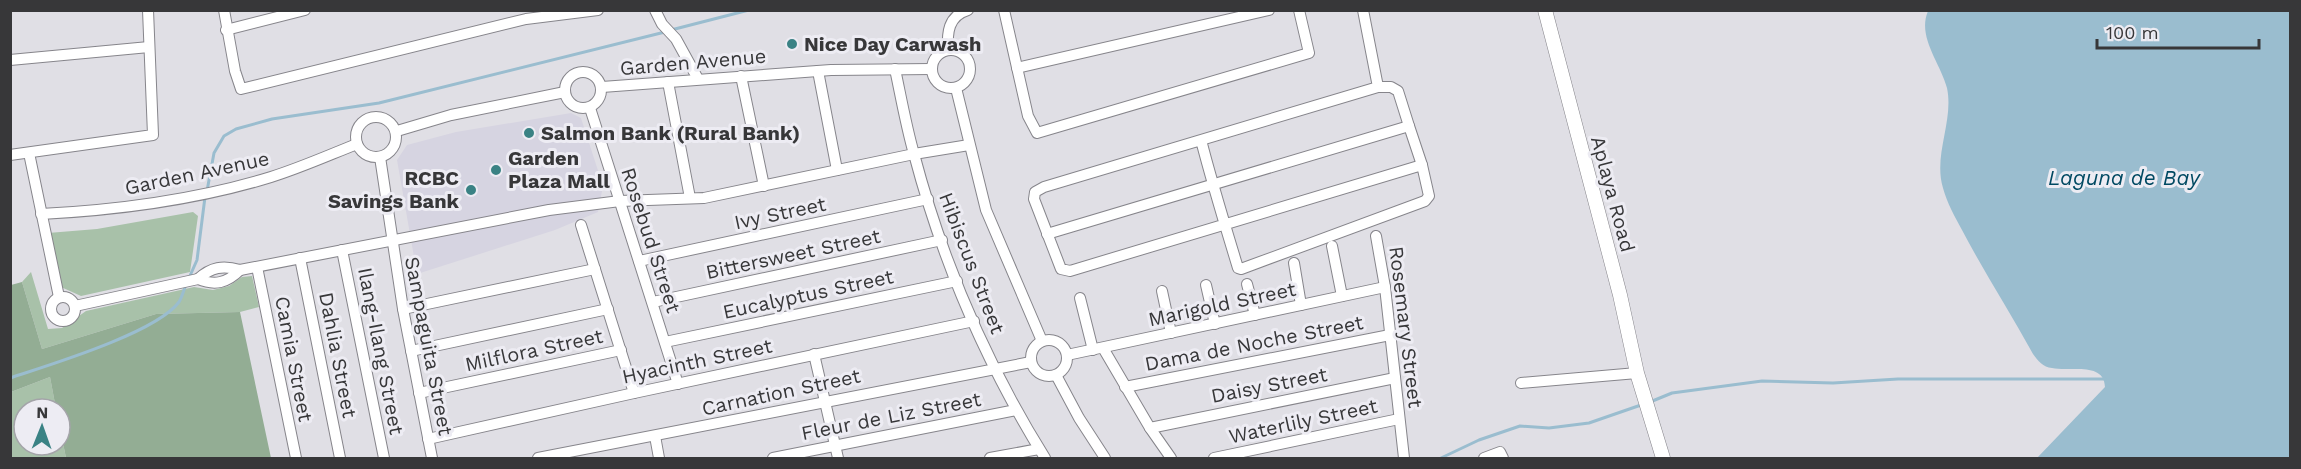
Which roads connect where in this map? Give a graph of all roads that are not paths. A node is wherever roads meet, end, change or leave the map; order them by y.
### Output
1 (148, 10) edge
2 (224, 10) edge
3 (305, 10) edge
4 (598, 10) edge
5 (655, 10) edge
6 (968, 10) edge
7 (1004, 10) edge
8 (1269, 10) edge
9 (1299, 10) edge
10 (1364, 10) edge
11 (1545, 10) edge
12 (226, 30) junction
13 (149, 47) junction
14 (948, 50) junction
15 (10, 60) edge
16 (1017, 68) junction
17 (895, 69) junction
18 (932, 69) junction
19 (818, 71) junction
20 (741, 76) junction
21 (698, 79) junction
22 (668, 82) junction
23 (602, 87) junction
24 (1378, 87) junction
25 (956, 88) junction
26 (565, 92) junction
27 (590, 108) junction
28 (1409, 126) junction
29 (397, 131) junction
30 (1201, 140) junction
31 (357, 144) junction
32 (969, 145) junction
33 (29, 153) junction
34 (914, 154) junction
35 (10, 155) edge
36 (380, 157) junction
37 (1422, 165) junction
38 (837, 170) junction
39 (1212, 184) junction
40 (764, 186) junction
41 (690, 198) junction
42 (928, 200) junction
43 (620, 201) junction
44 (40, 214) junction
45 (1224, 224) junction
46 (581, 225) dead end
47 (1047, 234) junction
48 (1376, 236) dead end
49 (391, 240) junction
50 (942, 240) junction
51 (1332, 246) dead end
52 (342, 250) junction
53 (300, 258) junction
54 (639, 261) junction
55 (1294, 263) dead end
56 (257, 267) junction
57 (596, 269) junction
58 (957, 281) junction
59 (1247, 284) dead end
60 (1206, 285) dead end
61 (1385, 287) junction
62 (1162, 291) dead end
63 (1342, 296) junction
64 (59, 297) junction
65 (1080, 298) dead end
66 (652, 302) junction
67 (1301, 305) junction
68 (75, 306) junction
69 (402, 309) junction
70 (608, 309) junction
71 (1255, 315) junction
72 (974, 321) junction
73 (1215, 324) junction
74 (1171, 333) junction
75 (1390, 335) junction
76 (1042, 341) junction
77 (665, 342) junction
78 (1098, 349) junction
79 (411, 351) junction
80 (621, 351) junction
81 (814, 354) junction
82 (1067, 355) junction
83 (1031, 362) junction
84 (994, 368) junction
85 (1637, 373) junction
86 (1056, 375) junction
87 (1395, 378) junction
88 (1521, 383) dead end
89 (678, 384) junction
90 (1125, 387) junction
91 (419, 393) junction
92 (634, 393) junction
93 (825, 402) junction
94 (1016, 410) junction
95 (1399, 419) junction
96 (1150, 428) junction
97 (655, 436) junction
98 (428, 439) junction
99 (836, 446) junction
100 (1042, 454) edge
101 (296, 459) edge
102 (340, 459) edge
103 (384, 459) edge
104 (432, 459) edge
105 (538, 459) edge
106 (659, 459) edge
107 (773, 459) edge
108 (838, 459) edge
109 (990, 459) edge
110 (1105, 459) edge
111 (1171, 459) edge
112 (1214, 459) edge
113 (1404, 459) edge
114 (1484, 459) edge
115 (1503, 459) edge
116 (1662, 459) edge

1 - 13 street
2 - 12 street
3 - 12 street
4 - 12 street
5 - 21 street
6 - 14 street
7 - 16 street
8 - 16 street
9 - 16 street
10 - 24 street
11 - 85 street, Aplaya Road
13 - 15 street
13 - 33 street
14 - 18 street
14 - 25 street
17 - 18 street, Garden Avenue
17 - 19 street, Garden Avenue
17 - 34 street, Hibiscus Street
18 - 25 street
19 - 20 street, Garden Avenue
19 - 38 street
20 - 21 street, Garden Avenue
20 - 40 street
21 - 22 street, Garden Avenue
22 - 23 street, Garden Avenue
22 - 41 street
23 - 26 street
23 - 27 street
24 - 28 street
24 - 30 street
25 - 32 street
26 - 27 street
26 - 29 street
27 - 43 street, Rosebud Street
28 - 37 street
28 - 39 street
29 - 31 street
29 - 36 street
30 - 39 street
30 - 47 street
31 - 36 street
31 - 44 street, Garden Avenue
32 - 34 street
32 - 76 street
33 - 35 street
33 - 44 street
34 - 38 street
34 - 42 street, Hibiscus Street
36 - 49 street, Sampaguita Street
37 - 45 street
37 - 45 street
38 - 40 street
39 - 45 street
39 - 47 street
40 - 41 street
41 - 43 street
42 - 50 street, Hibiscus Street
42 - 54 street, Ivy Street
43 - 49 street
43 - 54 street, Rosebud Street
44 - 64 street
45 - 47 street
46 - 57 street
48 - 61 street, Rosemary Street
49 - 52 street
49 - 69 street, Sampaguita Street
50 - 58 street, Hibiscus Street
50 - 66 street, Bittersweet Street
51 - 63 street
52 - 53 street
52 - 103 street, Ilang-Ilang Street
53 - 56 street
53 - 102 street, Dahlia Street
54 - 66 street, Rosebud Street
55 - 67 street
56 - 68 street
56 - 101 street, Camia Street
57 - 69 street
57 - 70 street
58 - 72 street, Hibiscus Street
58 - 77 street, Eucalyptus Street
59 - 71 street
60 - 73 street
61 - 63 street, Marigold Street
61 - 75 street, Rosemary Street
62 - 74 street
63 - 67 street, Marigold Street
64 - 68 street
64 - 68 street
65 - 78 street
66 - 77 street, Rosebud Street
67 - 71 street, Marigold Street
69 - 79 street, Sampaguita Street
70 - 79 street
70 - 80 street
71 - 73 street, Marigold Street
72 - 81 street, Hyacinth Street
72 - 84 street, Hibiscus Street
73 - 74 street, Marigold Street
74 - 78 street, Marigold Street
75 - 87 street, Rosemary Street
75 - 90 street, Dama de Noche Street
76 - 82 street
76 - 83 street
77 - 89 street, Rosebud Street
78 - 82 street, Marigold Street
78 - 90 street
79 - 91 street, Sampaguita Street
80 - 91 street, Milflora Street
80 - 92 street
81 - 89 street, Hyacinth Street
81 - 93 street
82 - 86 street
83 - 84 street, Carnation Street
83 - 86 street
84 - 93 street, Carnation Street
84 - 94 street, Hibiscus Street
85 - 88 street
85 - 116 street, Aplaya Road
86 - 110 street
87 - 95 street, Rosemary Street
87 - 96 street, Daisy Street
89 - 92 street, Hyacinth Street
90 - 96 street
91 - 98 street, Sampaguita Street
92 - 98 street, Hyacinth Street
93 - 97 street, Carnation Street
93 - 99 street
94 - 99 street, Fleur de Liz Street
94 - 100 street, Hibiscus Street
95 - 112 street, Waterlily Street
95 - 113 street, Rosemary Street
96 - 111 street
97 - 105 street, Carnation Street
97 - 106 street
98 - 104 street, Sampaguita Street
99 - 107 street, Fleur de Liz Street
99 - 108 street
100 - 109 street
114 - 115 street

